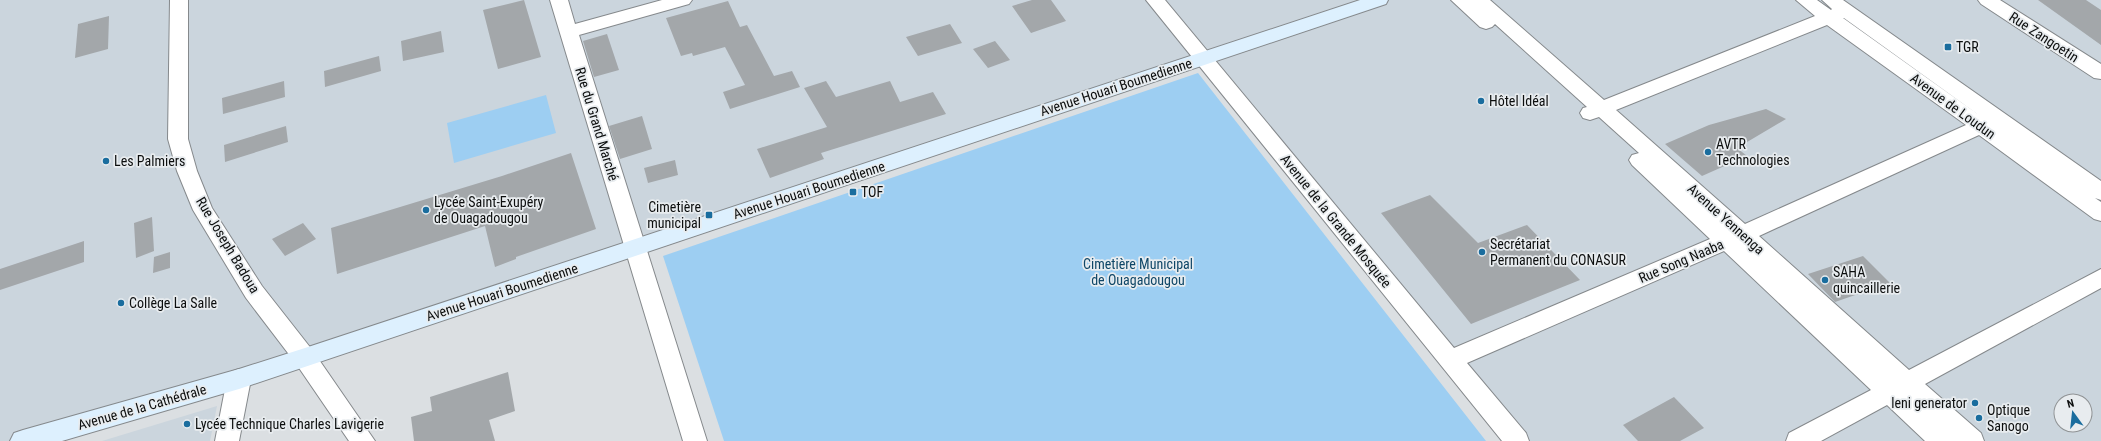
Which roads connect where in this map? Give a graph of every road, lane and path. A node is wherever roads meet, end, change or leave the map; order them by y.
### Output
1 (179, 0) edge
2 (559, 0) edge
3 (683, 0) edge
4 (1155, 0) edge
5 (1379, 0) edge
6 (1460, 0) edge
7 (1479, 0) edge
8 (1805, 0) edge
9 (1988, 0) edge
10 (1835, 9) edge
11 (569, 32) junction
12 (1204, 58) junction
13 (2101, 73) edge
14 (1595, 111) junction
15 (1990, 123) junction
16 (2101, 192) edge
17 (2101, 213) edge
18 (1735, 238) junction
19 (634, 248) junction
20 (2101, 278) edge
21 (305, 358) junction
22 (1450, 360) junction
23 (239, 379) junction
24 (1898, 388) junction
25 (23, 441) edge
26 (227, 441) edge
27 (363, 441) edge
28 (695, 441) edge
29 (1517, 441) edge
30 (1798, 441) edge
31 (1942, 441) edge
32 (1972, 441) edge

1 - 21 street, Rue Joseph Badoua
2 - 11 street, Rue du Grand Marché
3 - 11 street
4 - 12 street, Avenue de la Grande Mosquée
5 - 12 main road, Avenue Houari Boumedienne
6 - 14 street, Avenue Yennenga
7 - 14 street, Avenue Yennenga
8 - 10 street, Avenue de Loudun
9 - 13 street, Rue Zangoetin
10 - 14 street
10 - 15 street, Avenue de Loudun
11 - 19 street, Rue du Grand Marché
12 - 19 main road, Avenue Houari Boumedienne
12 - 22 street, Avenue de la Grande Mosquée
14 - 18 street, Avenue Yennenga
15 - 16 street, Avenue de Loudun
15 - 17 street, Avenue de Loudun
15 - 18 street, Rue Song Naaba
18 - 22 street, Rue Song Naaba
18 - 24 street, Avenue Yennenga
19 - 21 main road, Avenue Houari Boumedienne
19 - 28 street, Rue du Grand Marché
20 - 24 street
21 - 23 main road, Avenue Houari Boumedienne
21 - 27 street, Rue Joseph Badoua
22 - 29 street, Avenue de la Grande Mosquée
23 - 25 main road, Avenue de la Cathédrale
23 - 26 street
24 - 30 street
24 - 31 street, Avenue Yennenga
24 - 32 street, Avenue Yennenga

